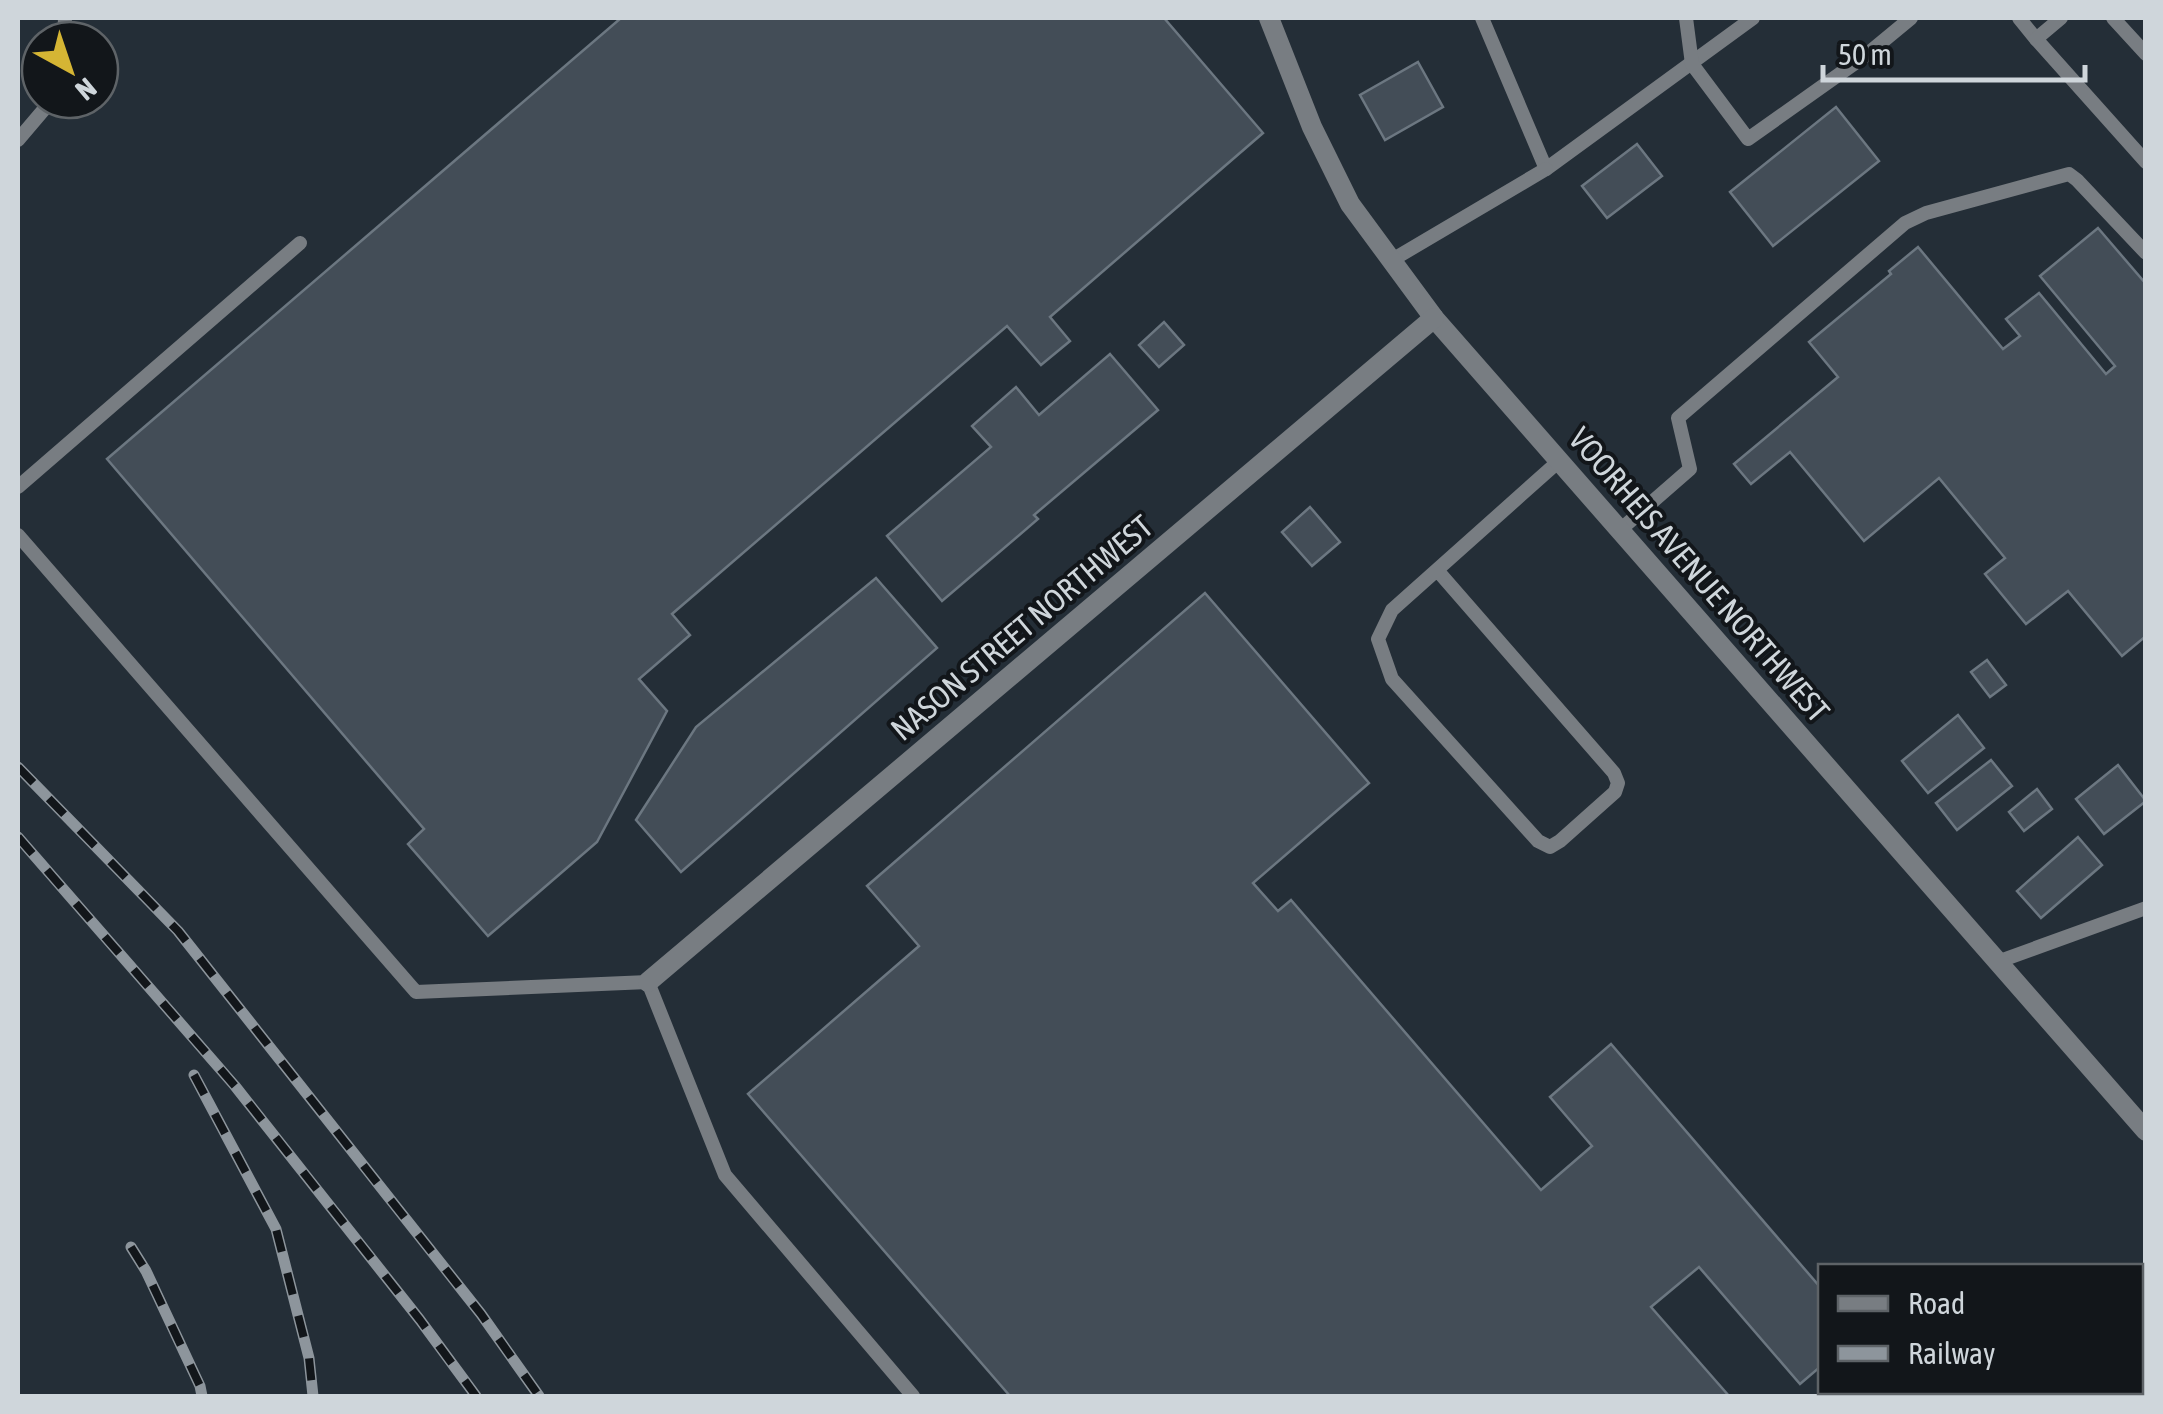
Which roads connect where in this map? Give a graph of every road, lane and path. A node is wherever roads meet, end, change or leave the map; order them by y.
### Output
1 (1269, 18) edge
2 (1482, 18) edge
3 (1686, 18) edge
4 (1754, 18) edge
5 (1911, 18) edge
6 (2018, 18) edge
7 (2061, 18) edge
8 (2113, 18) edge
9 (2036, 38) junction
10 (2146, 54) edge
11 (1692, 64) junction
12 (35, 120) edge
13 (18, 140) edge
14 (2146, 162) edge
15 (1546, 168) junction
16 (300, 243) dead end
17 (2146, 253) edge
18 (1392, 260) junction
19 (1434, 318) junction
20 (1559, 461) junction
21 (18, 488) edge
22 (1620, 530) junction
23 (18, 535) edge
24 (1437, 570) junction
25 (2146, 908) edge
26 (1997, 962) junction
27 (648, 982) junction
28 (2146, 1131) edge
29 (913, 1396) edge

1 - 18 street, VOORHEIS AVENUE NORTHWEST
2 - 15 lane
3 - 11 lane
4 - 11 lane
5 - 11 lane
6 - 9 lane
7 - 9 lane
8 - 10 lane
9 - 14 lane
11 - 15 lane
12 - 13 lane
15 - 18 lane
16 - 21 lane
17 - 22 lane
18 - 19 street, VOORHEIS AVENUE NORTHWEST
19 - 20 street, VOORHEIS AVENUE NORTHWEST
19 - 27 street, NASON STREET NORTHWEST
20 - 22 street, VOORHEIS AVENUE NORTHWEST
20 - 24 lane
22 - 26 street, VOORHEIS AVENUE NORTHWEST
23 - 27 lane
24 - 24 lane
25 - 26 lane
26 - 28 street, VOORHEIS AVENUE NORTHWEST
27 - 29 lane

